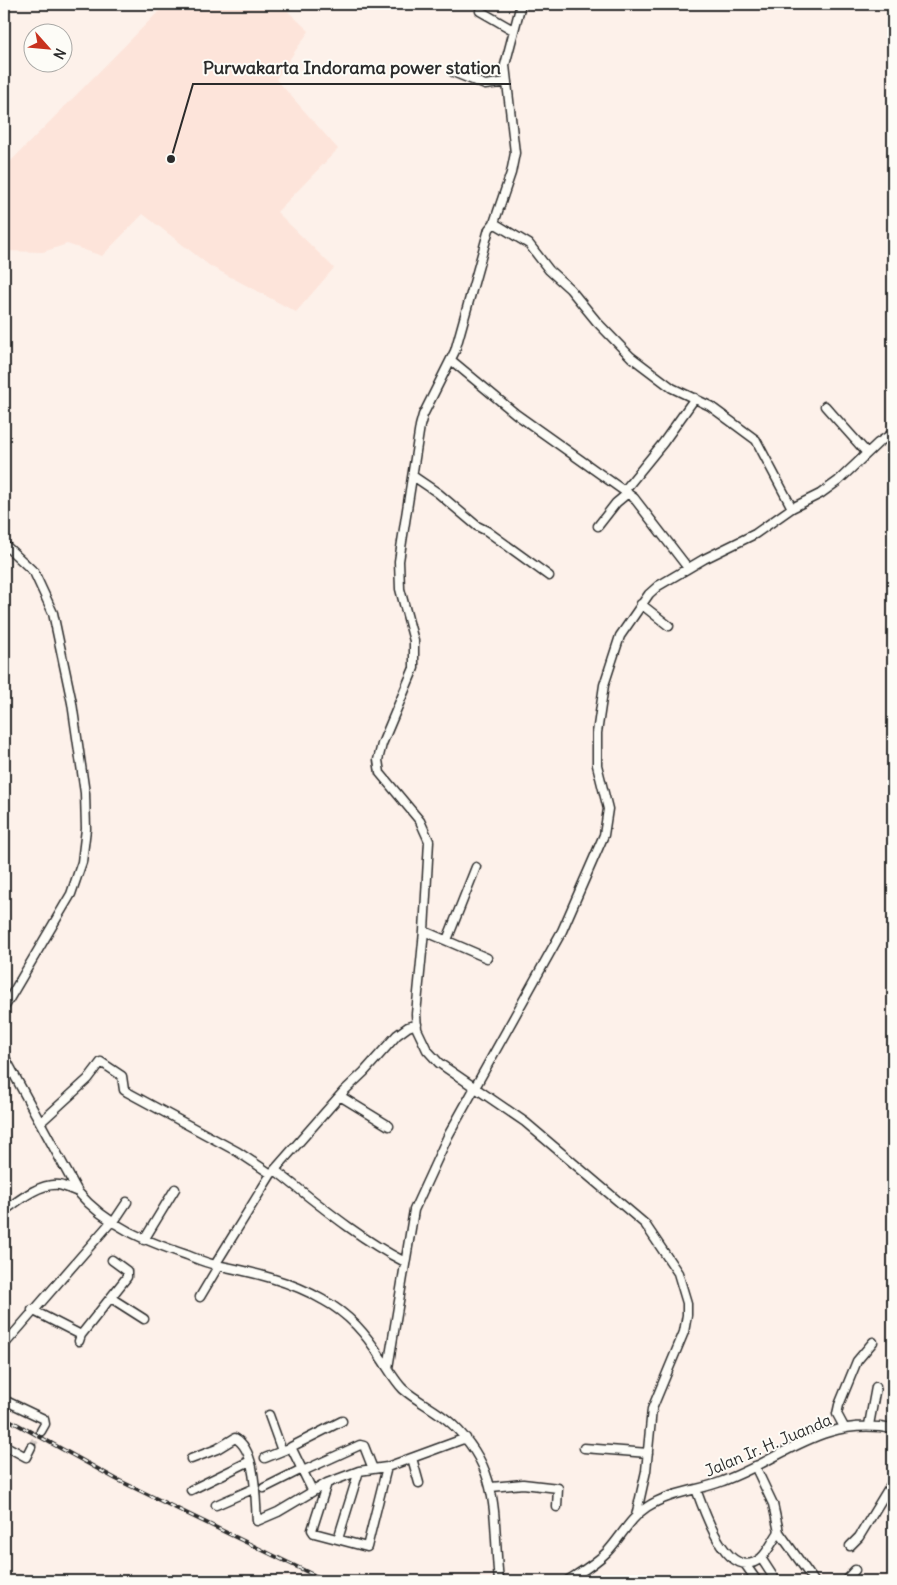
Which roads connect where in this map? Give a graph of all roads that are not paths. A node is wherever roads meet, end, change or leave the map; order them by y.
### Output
1 (521, 4) edge
2 (480, 11) dead end
3 (513, 30) junction
4 (453, 72) dead end
5 (507, 82) junction
6 (494, 223) junction
7 (452, 360) junction
8 (695, 398) junction
9 (825, 406) dead end
10 (893, 433) edge
11 (867, 453) junction
12 (413, 476) junction
13 (626, 492) junction
14 (792, 508) junction
15 (598, 526) dead end
16 (4, 544) edge
17 (688, 568) junction
18 (548, 576) dead end
19 (641, 604) junction
20 (669, 626) dead end
21 (476, 867) dead end
22 (424, 931) junction
23 (448, 940) junction
24 (486, 958) dead end
25 (4, 1008) edge
26 (417, 1024) junction
27 (4, 1056) edge
28 (475, 1088) junction
29 (340, 1096) junction
30 (41, 1122) junction
31 (390, 1126) dead end
32 (273, 1172) junction
33 (175, 1189) dead end
34 (78, 1192) junction
35 (127, 1202) dead end
36 (4, 1211) edge
37 (112, 1222) junction
38 (144, 1240) junction
39 (112, 1260) dead end
40 (405, 1262) junction
41 (217, 1265) junction
42 (200, 1296) dead end
43 (111, 1298) junction
44 (32, 1310) junction
45 (144, 1319) dead end
46 (873, 1342) dead end
47 (4, 1345) edge
48 (388, 1368) junction
49 (876, 1387) dead end
50 (4, 1400) edge
51 (269, 1416) dead end
52 (342, 1421) dead end
53 (869, 1425) junction
54 (844, 1427) junction
55 (893, 1429) edge
56 (40, 1430) dead end
57 (466, 1438) junction
58 (4, 1445) edge
59 (31, 1447) dead end
60 (291, 1447) junction
61 (584, 1448) dead end
62 (282, 1451) junction
63 (648, 1453) junction
64 (191, 1458) dead end
65 (265, 1458) dead end
66 (412, 1458) junction
67 (250, 1462) junction
68 (755, 1466) junction
69 (387, 1467) junction
70 (373, 1469) junction
71 (302, 1470) junction
72 (359, 1471) junction
73 (893, 1481) edge
74 (419, 1483) dead end
75 (327, 1484) junction
76 (492, 1487) junction
77 (255, 1488) junction
78 (264, 1488) dead end
79 (696, 1489) junction
80 (191, 1490) dead end
81 (312, 1490) junction
82 (216, 1506) dead end
83 (557, 1507) dead end
84 (636, 1516) junction
85 (257, 1521) junction
86 (248, 1526) dead end
87 (779, 1532) junction
88 (338, 1539) junction
89 (850, 1546) dead end
90 (761, 1558) junction
91 (745, 1564) junction
92 (855, 1570) dead end
93 (499, 1581) edge
94 (567, 1581) edge
95 (757, 1581) edge
96 (776, 1581) edge
97 (814, 1581) edge
98 (845, 1581) edge

1 - 3 street
2 - 3 street
3 - 5 street
4 - 5 street
5 - 6 street
6 - 7 street
6 - 8 street
7 - 12 street
7 - 13 street
8 - 13 street
8 - 14 street
9 - 11 street
10 - 11 street
11 - 14 street
12 - 18 street
12 - 22 street
13 - 15 street
13 - 17 street
14 - 17 street
16 - 25 street
17 - 19 street
19 - 20 street
19 - 28 street
21 - 23 street
22 - 23 street
22 - 26 street
23 - 24 street
26 - 28 street
26 - 29 street
27 - 30 street
28 - 40 street
28 - 63 street
29 - 31 street
29 - 32 street
30 - 32 street
30 - 34 street
32 - 40 street
32 - 41 street
33 - 38 street
34 - 36 street
34 - 37 street
35 - 37 street
37 - 38 street
37 - 44 street
38 - 41 street
39 - 43 street
40 - 48 street
41 - 42 street
41 - 48 street
43 - 44 street
43 - 45 street
44 - 47 street
46 - 54 street
48 - 57 street
49 - 53 street
50 - 56 street
51 - 62 street
52 - 60 street
53 - 54 street, Jalan Ir. H. Juanda
53 - 55 street, Jalan Ir. H. Juanda
54 - 68 street, Jalan Ir. H. Juanda
57 - 66 street
57 - 76 street
58 - 59 street
60 - 62 street
60 - 71 street
61 - 63 street
62 - 65 street
63 - 84 street
64 - 67 street
66 - 69 street
66 - 74 street
67 - 77 street
67 - 80 street
68 - 79 street, Jalan Ir. H. Juanda
68 - 87 street
69 - 70 street
69 - 88 street
70 - 71 street
70 - 72 street
71 - 78 street
71 - 81 street
72 - 75 street
72 - 88 street
73 - 89 street
75 - 81 street
75 - 88 street
76 - 83 street
76 - 93 street
77 - 82 street
77 - 85 street
79 - 84 street, Jalan Ir. H. Juanda
79 - 91 street
81 - 85 street
84 - 94 street, Jalan Ir. H. Juanda
85 - 86 street
87 - 90 street
87 - 97 street
90 - 91 street
90 - 96 street
91 - 95 street
92 - 98 street

